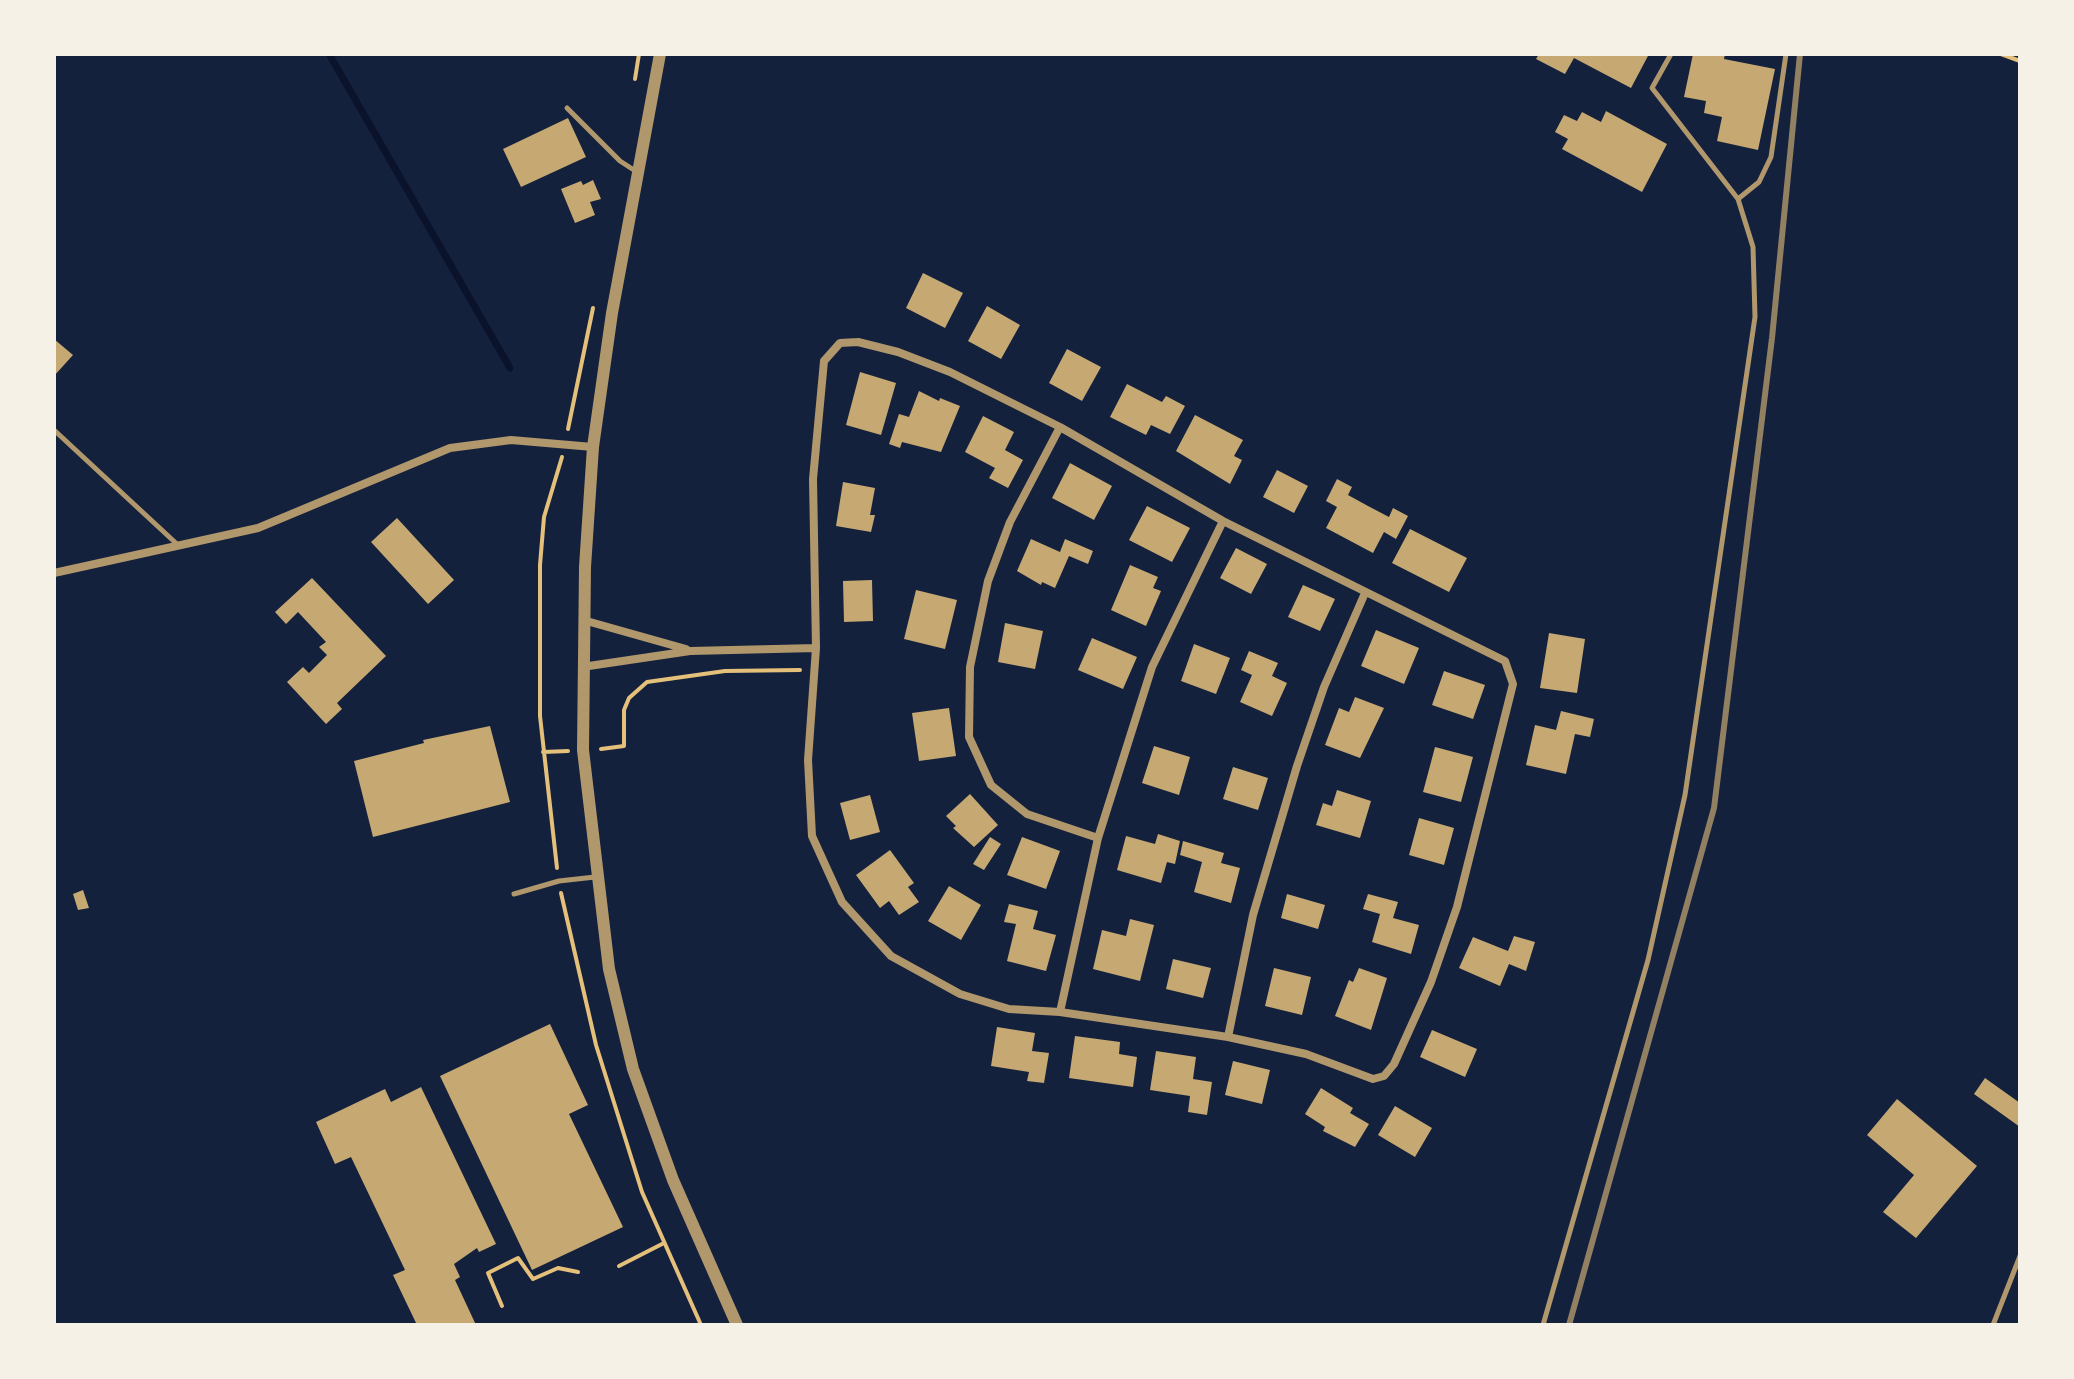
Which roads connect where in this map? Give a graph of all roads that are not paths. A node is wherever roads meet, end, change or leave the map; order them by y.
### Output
1 (660, 54) edge
2 (1671, 54) edge
3 (1786, 54) edge
4 (567, 108) dead end
5 (638, 173) junction
6 (1738, 199) junction
7 (1060, 427) junction
8 (54, 430) edge
9 (593, 447) junction
10 (1223, 521) junction
11 (179, 546) junction
12 (54, 573) edge
13 (1365, 593) junction
14 (583, 620) junction
15 (816, 648) junction
16 (690, 651) junction
17 (582, 667) junction
18 (1098, 838) junction
19 (595, 877) junction
20 (514, 894) dead end
21 (1060, 1012) junction
22 (1228, 1037) junction
23 (2020, 1256) edge
24 (737, 1325) edge
25 (1543, 1325) edge
26 (1993, 1325) edge

1 - 5 street
2 - 6 lane
3 - 6 lane
4 - 5 lane
5 - 9 street
6 - 25 lane
7 - 10 street
7 - 15 street
7 - 18 street
8 - 11 lane
9 - 11 street
9 - 14 street
10 - 13 street
10 - 18 street
11 - 12 street
13 - 22 street
13 - 22 street
14 - 16 street
14 - 17 street
15 - 16 street
15 - 21 street
16 - 17 street
17 - 19 street
18 - 21 street
19 - 20 lane
19 - 24 street
21 - 22 street
23 - 26 lane

